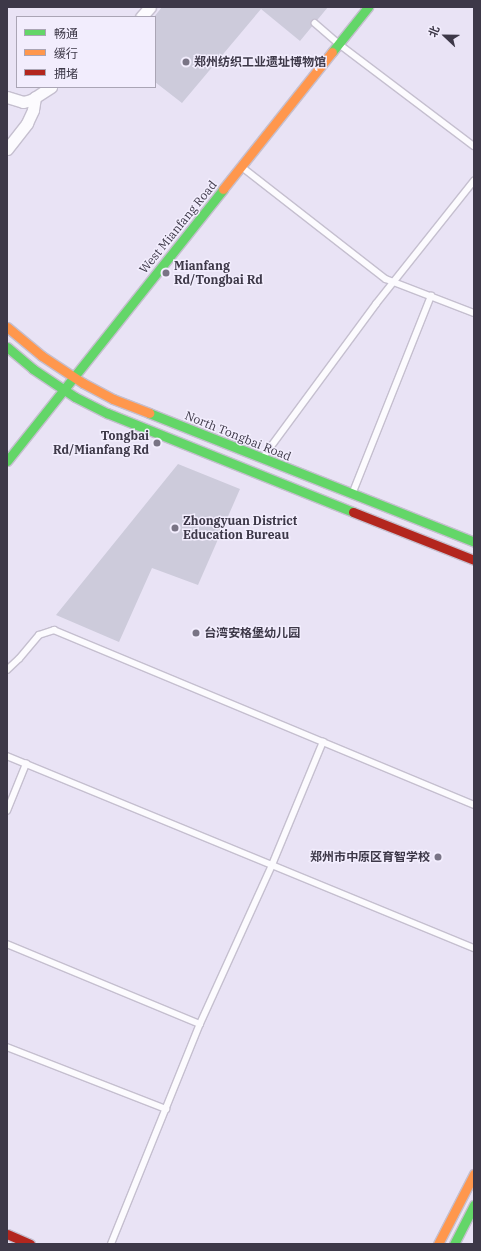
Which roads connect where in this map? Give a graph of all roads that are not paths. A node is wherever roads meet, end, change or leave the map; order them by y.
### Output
1 (150, 7) edge
2 (356, 7) edge
3 (368, 7) edge
4 (141, 16) edge
5 (315, 23) dead end
6 (336, 41) junction
7 (49, 88) edge
8 (7, 97) edge
9 (35, 97) junction
10 (474, 146) edge
11 (7, 149) edge
12 (242, 167) junction
13 (474, 181) edge
14 (394, 282) junction
15 (431, 296) junction
16 (474, 313) edge
17 (7, 327) edge
18 (7, 347) edge
19 (70, 374) junction
20 (56, 384) junction
21 (64, 389) junction
22 (7, 446) edge
23 (262, 458) junction
24 (7, 461) edge
25 (352, 494) junction
26 (474, 542) edge
27 (474, 560) edge
28 (7, 670) edge
29 (322, 742) junction
30 (7, 756) edge
31 (26, 764) junction
32 (474, 805) edge
33 (7, 811) edge
34 (272, 865) junction
35 (7, 944) edge
36 (474, 948) edge
37 (200, 1024) junction
38 (7, 1047) edge
39 (166, 1109) junction
40 (474, 1174) edge
41 (474, 1205) edge
42 (7, 1234) edge
43 (30, 1244) edge
44 (111, 1244) edge
45 (438, 1244) edge
46 (454, 1244) edge

1 - 4 street
2 - 6 street, West Mianfang Road
3 - 6 street, West Mianfang Road
5 - 6 lane
6 - 10 lane
6 - 12 street, West Mianfang Road
6 - 19 street, West Mianfang Road
7 - 9 street
8 - 9 street
9 - 11 street
12 - 14 lane
12 - 19 street, West Mianfang Road
13 - 14 lane
14 - 15 lane
14 - 23 lane
15 - 16 lane
15 - 25 lane
17 - 19 street, North Tongbai Road
18 - 20 street
19 - 20 street, West Mianfang Road
19 - 21 street, West Mianfang Road
19 - 23 street, North Tongbai Road
20 - 21 street
20 - 22 street, West Mianfang Road
21 - 24 street, West Mianfang Road
21 - 27 street
23 - 25 street, North Tongbai Road
25 - 26 street, North Tongbai Road
28 - 29 lane
29 - 32 lane
29 - 34 lane
30 - 31 lane
31 - 33 lane
31 - 34 lane
34 - 36 lane
34 - 37 lane
35 - 37 lane
37 - 39 lane
38 - 39 lane
39 - 44 lane
40 - 45 street
41 - 46 street
42 - 43 street

